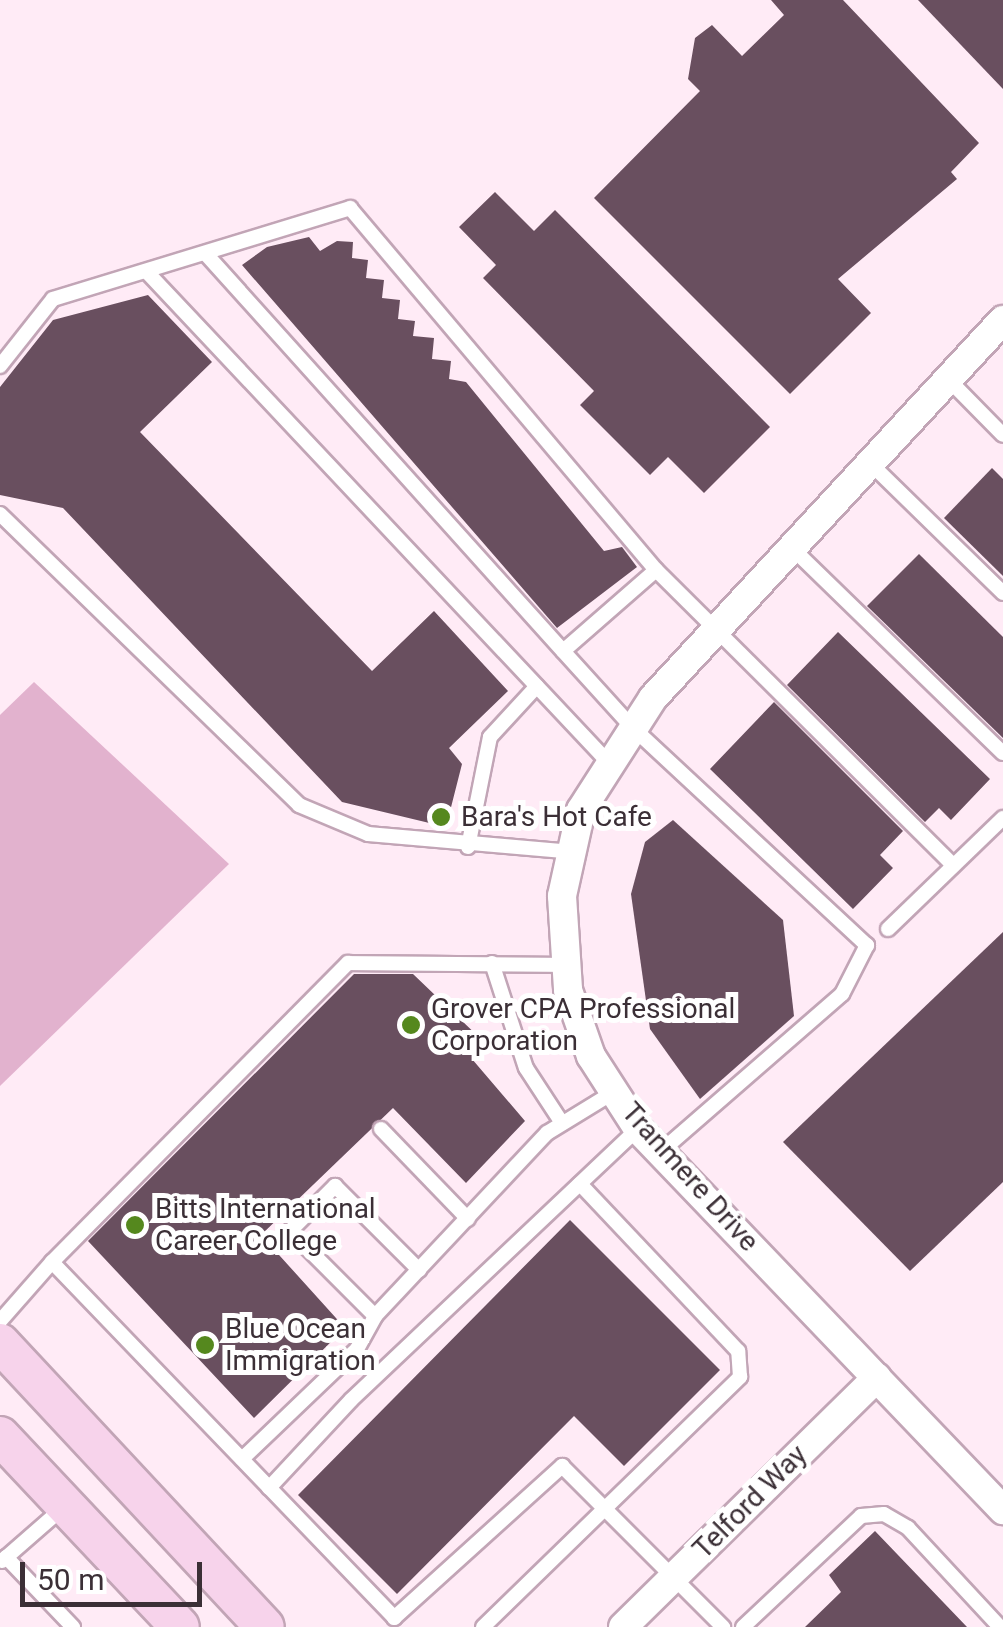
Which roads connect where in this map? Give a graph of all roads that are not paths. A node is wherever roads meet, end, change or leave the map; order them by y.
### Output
1 (205, 253) junction
2 (146, 271) junction
3 (1003, 320) edge
4 (0, 366) edge
5 (948, 378) junction
6 (1003, 436) edge
7 (870, 463) junction
8 (0, 514) edge
9 (792, 548) junction
10 (656, 570) junction
11 (1003, 593) edge
12 (718, 633) junction
13 (563, 651) junction
14 (538, 686) junction
15 (632, 726) junction
16 (1003, 753) edge
17 (608, 762) junction
18 (1003, 818) edge
19 (468, 847) junction
20 (572, 852) junction
21 (953, 864) junction
22 (888, 929) dead end
23 (492, 963) junction
24 (566, 965) junction
25 (614, 1092) junction
26 (562, 1123) junction
27 (638, 1128) junction
28 (381, 1129) dead end
29 (660, 1152) junction
30 (580, 1184) junction
31 (468, 1220) junction
32 (52, 1262) junction
33 (420, 1270) junction
34 (375, 1316) junction
35 (0, 1322) edge
36 (0, 1343) edge
37 (876, 1377) junction
38 (0, 1436) edge
39 (242, 1459) junction
40 (269, 1488) junction
41 (65, 1505) junction
42 (603, 1507) junction
43 (1003, 1510) edge
44 (3, 1560) edge
45 (673, 1578) junction
46 (394, 1618) junction
47 (74, 1627) edge
48 (180, 1627) edge
49 (265, 1627) edge
50 (409, 1627) edge
51 (483, 1627) edge
52 (623, 1627) edge
53 (723, 1627) edge
54 (742, 1627) edge
55 (1000, 1627) edge

1 - 2 lane
1 - 10 lane
1 - 13 lane
2 - 4 lane
2 - 14 lane
3 - 5 street, Tranmere Drive
5 - 6 lane
5 - 7 street, Tranmere Drive
7 - 9 street, Tranmere Drive
7 - 11 lane
8 - 19 lane
9 - 12 street, Tranmere Drive
9 - 16 lane
10 - 12 lane
10 - 13 lane
12 - 15 street, Tranmere Drive
12 - 21 lane
13 - 15 lane
14 - 17 lane
14 - 19 lane
15 - 17 street, Tranmere Drive
15 - 29 lane
17 - 20 street, Tranmere Drive
18 - 21 lane
19 - 20 lane
20 - 24 street, Tranmere Drive
21 - 22 lane
23 - 24 lane
23 - 26 lane
23 - 32 lane
24 - 25 street, Tranmere Drive
25 - 26 lane
25 - 27 street, Tranmere Drive
26 - 31 lane
27 - 29 street, Tranmere Drive
27 - 30 lane
28 - 31 lane
29 - 37 street, Tranmere Drive
30 - 40 lane
30 - 42 lane
31 - 33 lane
32 - 35 lane
32 - 39 lane
33 - 34 lane
33 - 34 lane
34 - 39 lane
36 - 49 main road
37 - 43 street, Tranmere Drive
37 - 45 street, Telford Way
38 - 41 main road
39 - 40 lane
40 - 46 lane
41 - 44 lane
41 - 48 main road
42 - 45 lane
42 - 46 lane
42 - 51 lane
44 - 47 lane
45 - 52 street, Telford Way
45 - 53 lane
46 - 50 lane
54 - 55 lane

